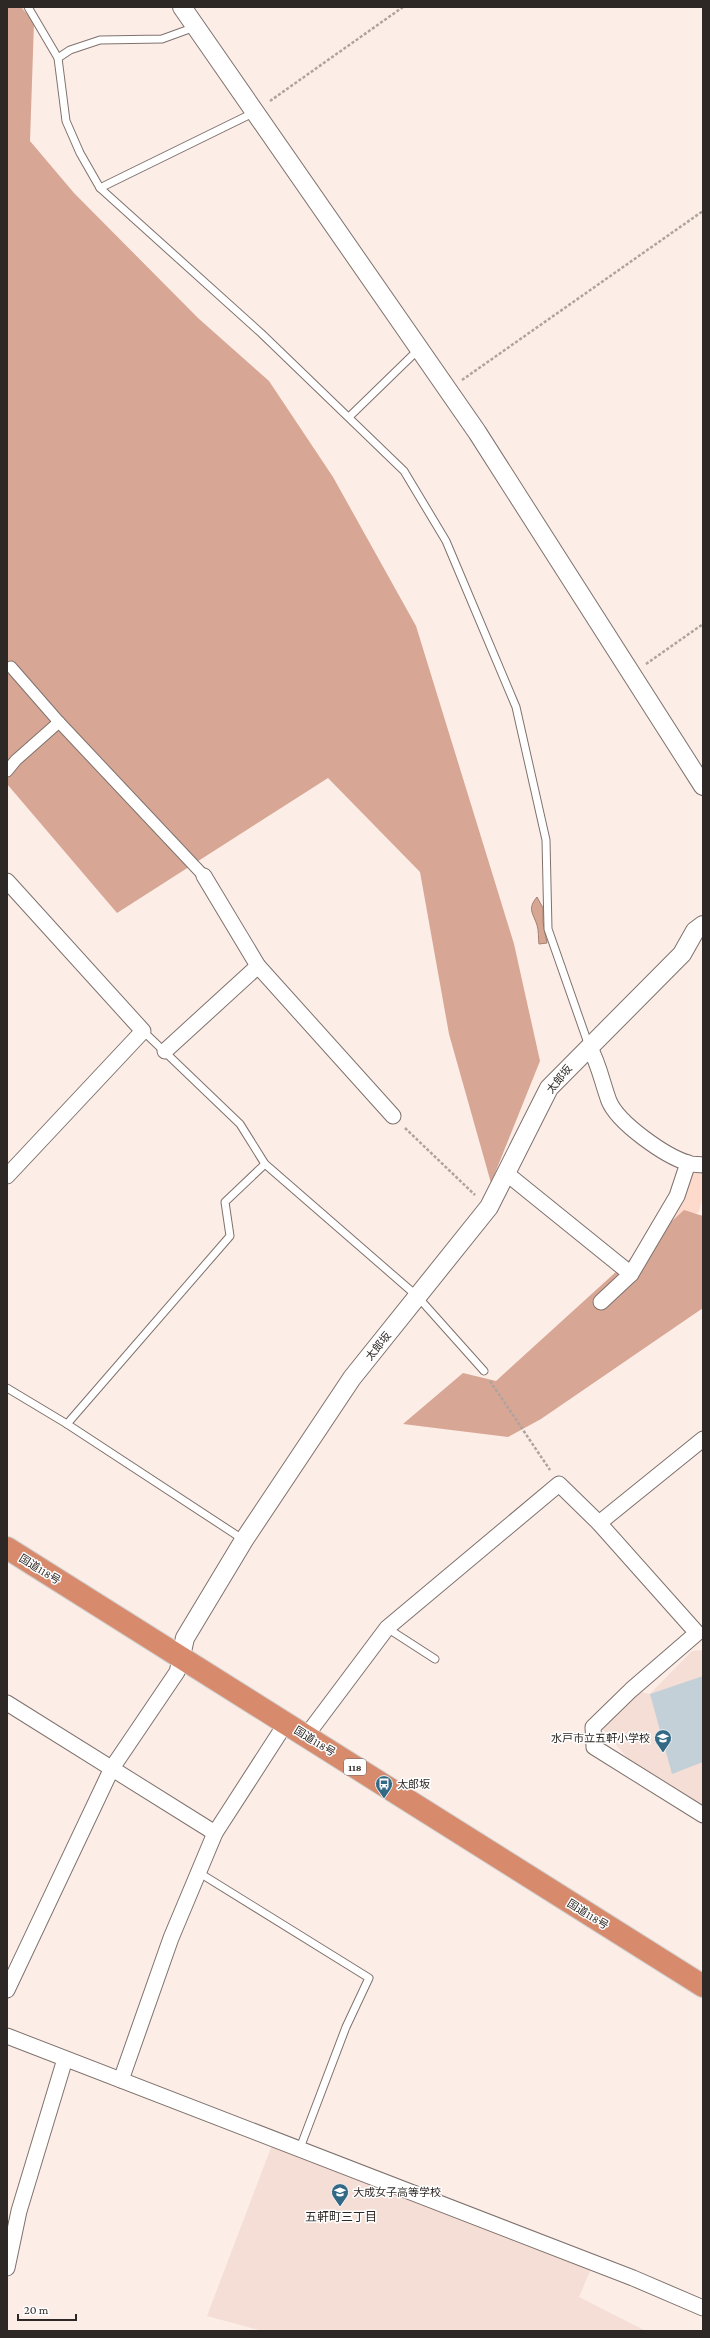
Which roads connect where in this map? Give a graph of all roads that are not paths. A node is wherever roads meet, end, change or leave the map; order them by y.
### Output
1 (28, 7) edge
2 (182, 7) edge
3 (196, 27) junction
4 (58, 58) junction
5 (255, 112) junction
6 (100, 188) junction
7 (420, 348) junction
8 (349, 417) junction
9 (11, 667) dead end
10 (59, 722) junction
11 (7, 771) edge
12 (703, 786) edge
13 (204, 876) joint
14 (7, 881) edge
15 (703, 925) edge
16 (258, 966) junction
17 (143, 1031) junction
18 (589, 1046) junction
19 (165, 1051) junction
20 (393, 1116) road end
21 (688, 1163) junction
22 (265, 1164) junction
23 (703, 1165) edge
24 (506, 1173) junction
25 (7, 1176) edge
26 (632, 1274) junction
27 (417, 1296) junction
28 (600, 1302) dead end
29 (484, 1371) road end
30 (7, 1388) edge
31 (67, 1424) junction
32 (703, 1439) edge
33 (599, 1523) junction
34 (244, 1540) junction
35 (7, 1548) edge
36 (387, 1628) junction
37 (181, 1656) junction
38 (435, 1659) dead end
39 (7, 1703) edge
40 (286, 1723) junction
41 (306, 1736) junction
42 (112, 1768) junction
43 (703, 1815) edge
44 (215, 1833) junction
45 (197, 1872) junction
46 (703, 1986) edge
47 (7, 1990) edge
48 (7, 2036) edge
49 (65, 2059) junction
50 (121, 2080) junction
51 (300, 2148) junction
52 (7, 2268) edge
53 (703, 2308) edge

1 - 4 lane
2 - 3 street
3 - 4 lane
3 - 5 street
4 - 6 lane
5 - 6 lane
5 - 7 street
6 - 8 lane
7 - 8 lane
7 - 12 street
8 - 18 lane
9 - 10 street
10 - 11 street
10 - 13 street
13 - 16 street
14 - 17 street
15 - 18 street, 太郎坂
16 - 19 street
16 - 20 street
17 - 19 lane
17 - 25 street
18 - 21 street
18 - 24 street, 太郎坂
19 - 22 lane
21 - 23 street
21 - 26 street
22 - 27 lane
22 - 31 lane
24 - 26 street
24 - 27 street, 太郎坂
26 - 28 street
27 - 29 lane
27 - 34 street, 太郎坂
30 - 31 lane
31 - 34 lane
32 - 33 street
33 - 36 street
33 - 43 street
34 - 37 street, 太郎坂
35 - 37 highway, 国道118号 / 118
36 - 38 lane
36 - 41 street
37 - 40 highway, 国道118号 / 118
37 - 42 street
39 - 42 street
40 - 41 highway, 国道118号 / 118
40 - 44 street
41 - 46 highway, 国道118号 / 118
42 - 44 street
42 - 47 street
44 - 45 street
45 - 50 street
45 - 51 lane
48 - 49 street
49 - 50 street
49 - 52 street
50 - 51 street
51 - 53 street

